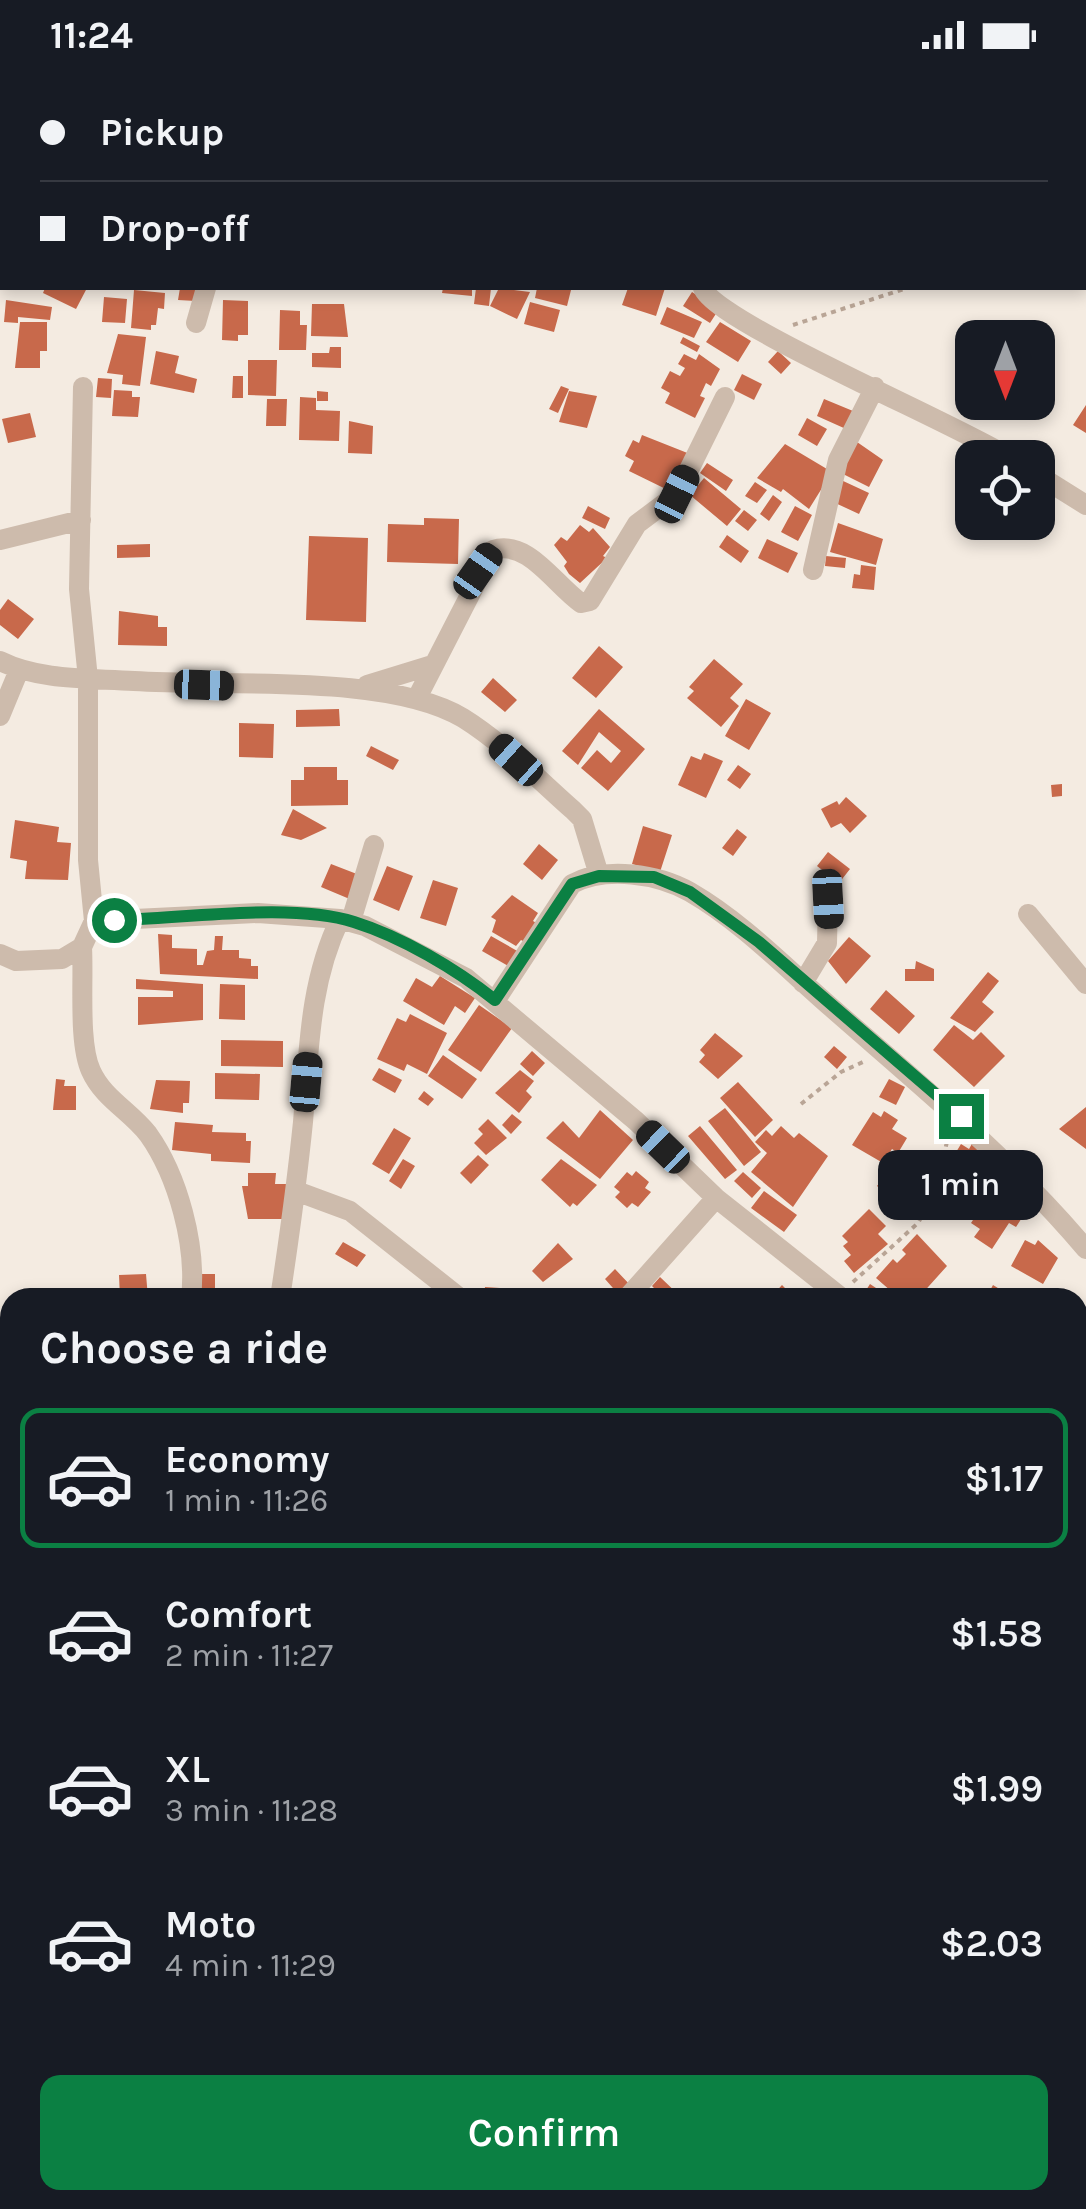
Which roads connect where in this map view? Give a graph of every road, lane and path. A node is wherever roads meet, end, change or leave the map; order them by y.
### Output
1 (205, 290) edge
2 (704, 290) edge
3 (902, 290) edge
4 (196, 323) dead end
5 (764, 335) junction
6 (875, 386) junction
7 (83, 387) dead end
8 (725, 398) dead end
9 (976, 440) edge
10 (1055, 486) edge
11 (1086, 506) edge
12 (81, 520) junction
13 (0, 540) edge
14 (813, 570) dead end
15 (9, 665) edge
16 (432, 666) junction
17 (88, 680) junction
18 (354, 688) junction
19 (417, 698) junction
20 (0, 716) edge
21 (374, 845) dead end
22 (599, 876) junction
23 (828, 899) dead end
24 (1028, 914) dead end
25 (94, 920) junction
26 (345, 920) junction
27 (82, 947) junction
28 (0, 954) edge
29 (803, 983) junction
30 (1086, 984) edge
31 (495, 1000) junction
32 (896, 1064) junction
33 (801, 1104) dead end
34 (961, 1116) junction
35 (296, 1191) junction
36 (716, 1198) junction
37 (1086, 1249) edge
38 (190, 1288) edge
39 (281, 1288) edge
40 (448, 1288) edge
41 (636, 1288) edge
42 (830, 1288) edge
43 (848, 1288) edge

1 - 4 street
2 - 5 street
3 - 5 path
5 - 6 street
6 - 9 street
6 - 14 street
7 - 12 street
8 - 16 street
10 - 11 street
12 - 13 street
12 - 17 street
15 - 17 street
15 - 20 street
16 - 18 street
16 - 19 street
17 - 18 street
17 - 25 street
18 - 19 street
19 - 22 street
21 - 26 street
22 - 29 street
22 - 31 street
23 - 29 street
24 - 30 street
25 - 26 street
25 - 27 street
26 - 31 street
26 - 35 street
27 - 28 street
27 - 38 street
29 - 32 street
31 - 36 street
32 - 33 path
32 - 34 street
34 - 37 street
34 - 43 path
35 - 39 street
35 - 40 street
36 - 41 street
36 - 42 street

